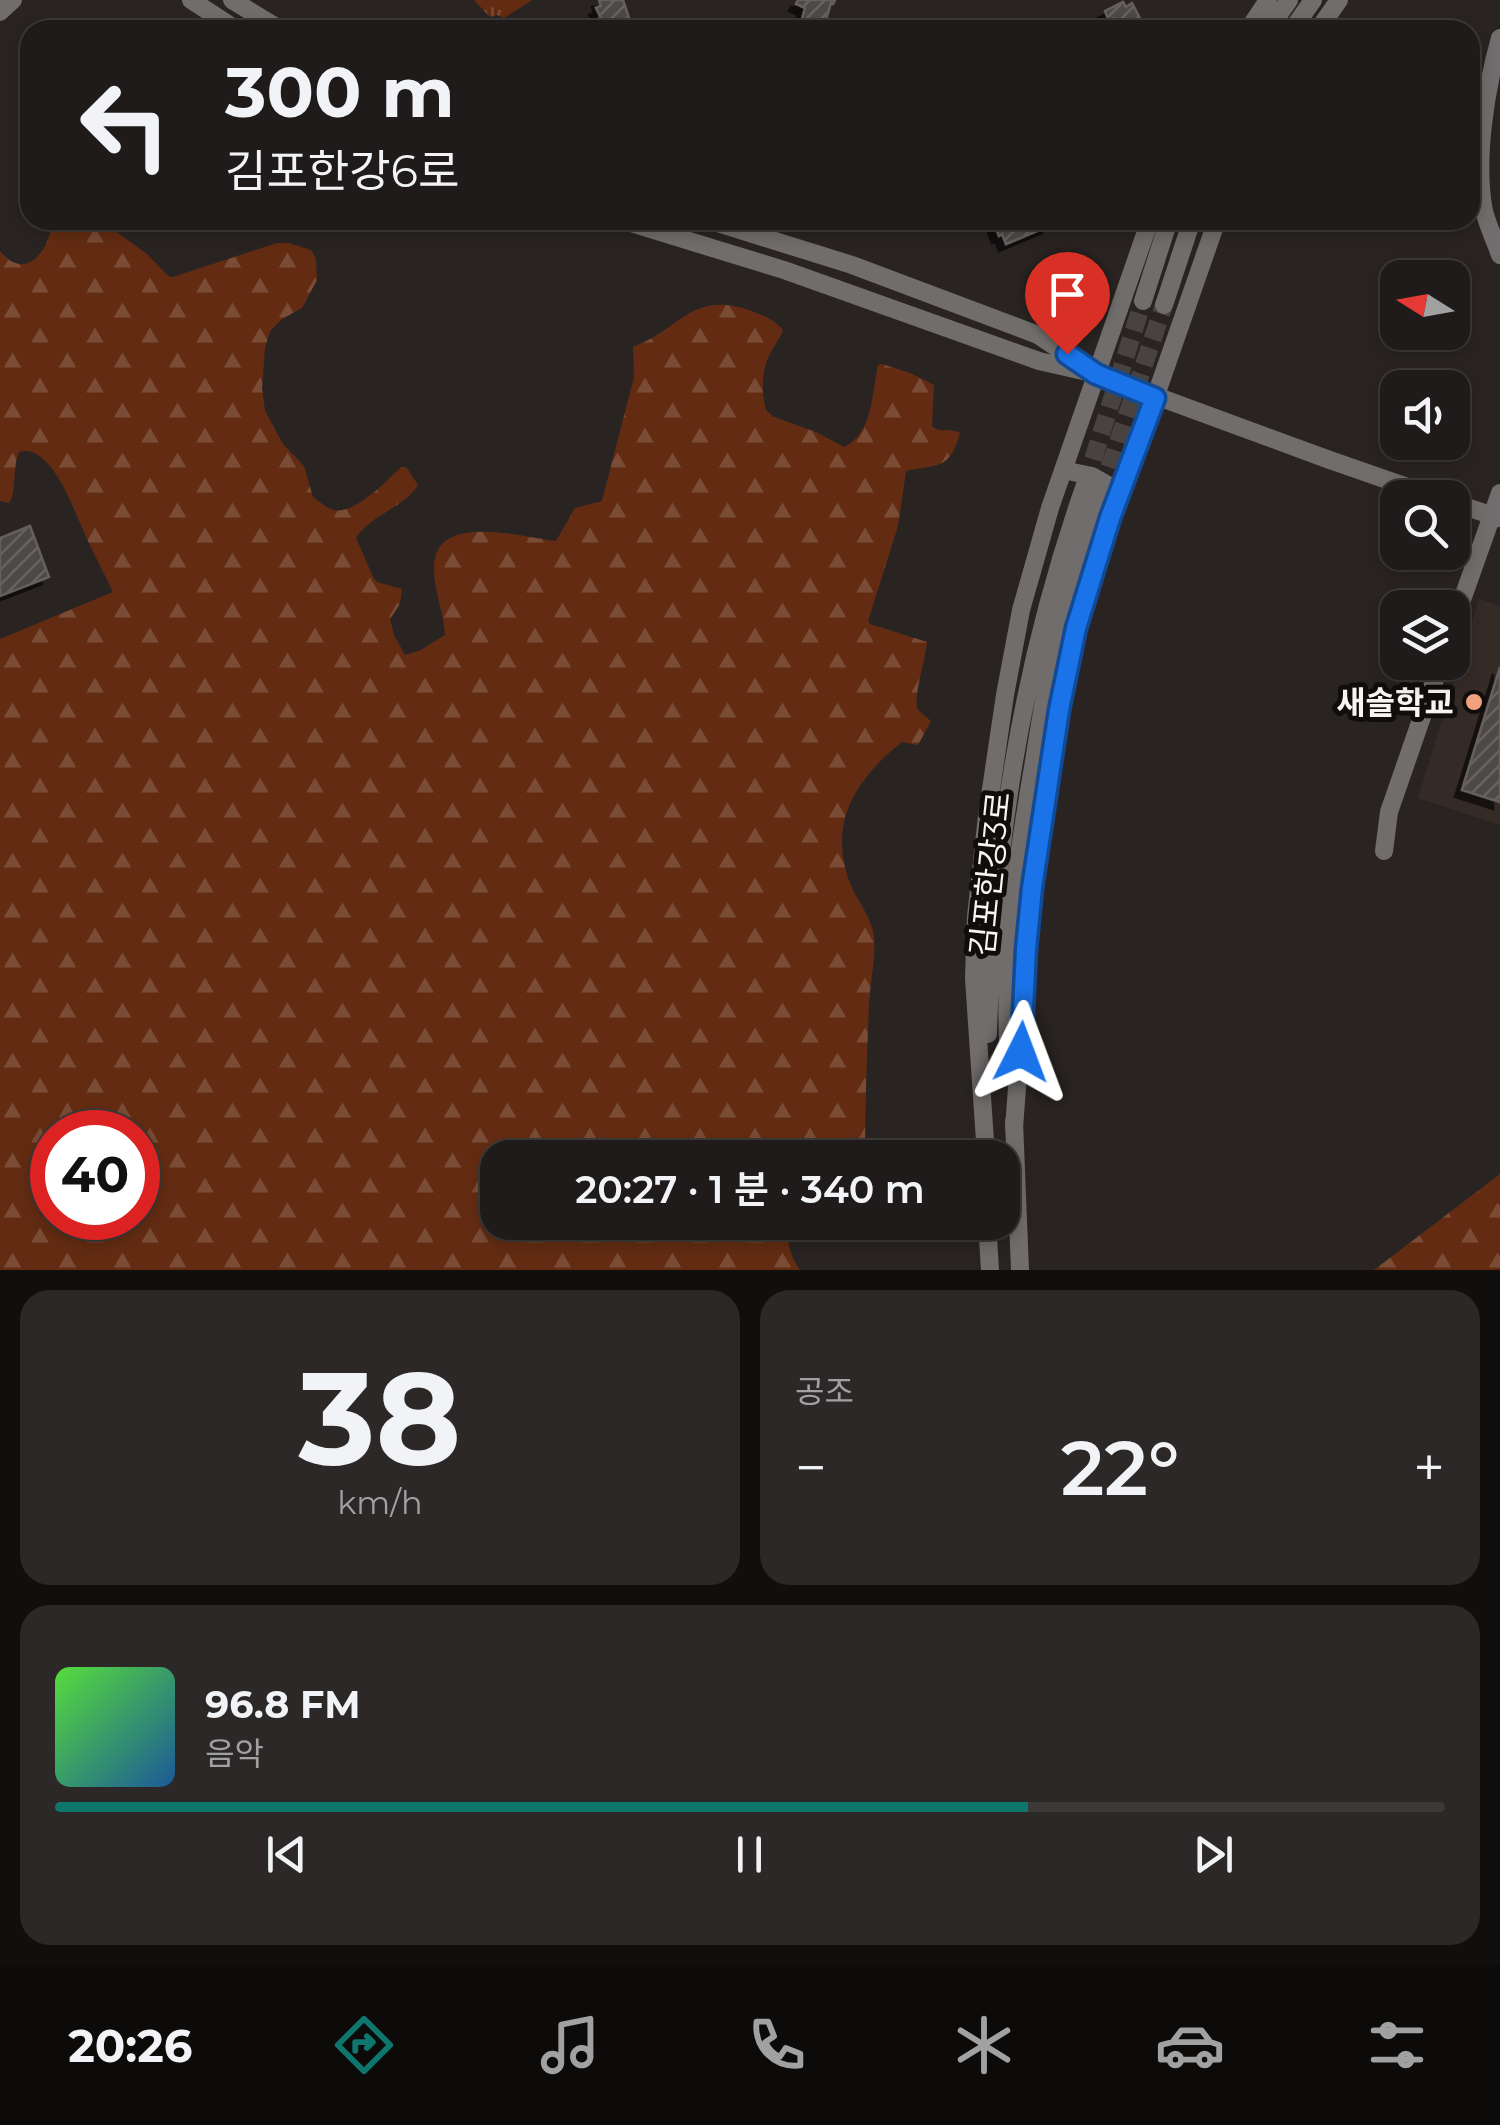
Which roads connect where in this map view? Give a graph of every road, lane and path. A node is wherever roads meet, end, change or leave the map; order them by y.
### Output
1 (13, 0) edge
2 (191, 0) edge
3 (232, 0) edge
4 (0, 12) edge
5 (222, 20) edge
6 (265, 20) edge
7 (1500, 38) edge
8 (654, 230) edge
9 (740, 230) edge
10 (1146, 230) edge
11 (1165, 230) edge
12 (1189, 230) edge
13 (1213, 230) edge
14 (1500, 256) edge
15 (1123, 296) junction
16 (1143, 301) tunnel mouth
17 (1164, 305) tunnel mouth
18 (1182, 318) junction
19 (1096, 374) junction
20 (1155, 398) junction
21 (1063, 470) junction
22 (1388, 480) edge
23 (1102, 490) junction
24 (1500, 492) edge
25 (1470, 508) edge
26 (1496, 517) edge
27 (1467, 590) edge
28 (1435, 680) edge
29 (1384, 850) dead end
30 (984, 1140) edge
31 (985, 1140) edge
32 (988, 1240) edge
33 (990, 1270) edge
34 (1020, 1270) edge

1 - 4 street
2 - 5 street
3 - 6 street
7 - 14 street
8 - 19 street
9 - 19 street
10 - 15 street
11 - 16 street
12 - 17 street
13 - 18 street
15 - 18 street
15 - 19 street
18 - 20 street
19 - 20 street
19 - 21 street
20 - 22 street
20 - 23 street
21 - 23 street
21 - 30 street
23 - 31 street, 김포한강3로
23 - 34 street
24 - 26 street
25 - 26 street
26 - 27 street
28 - 29 street
32 - 33 street

